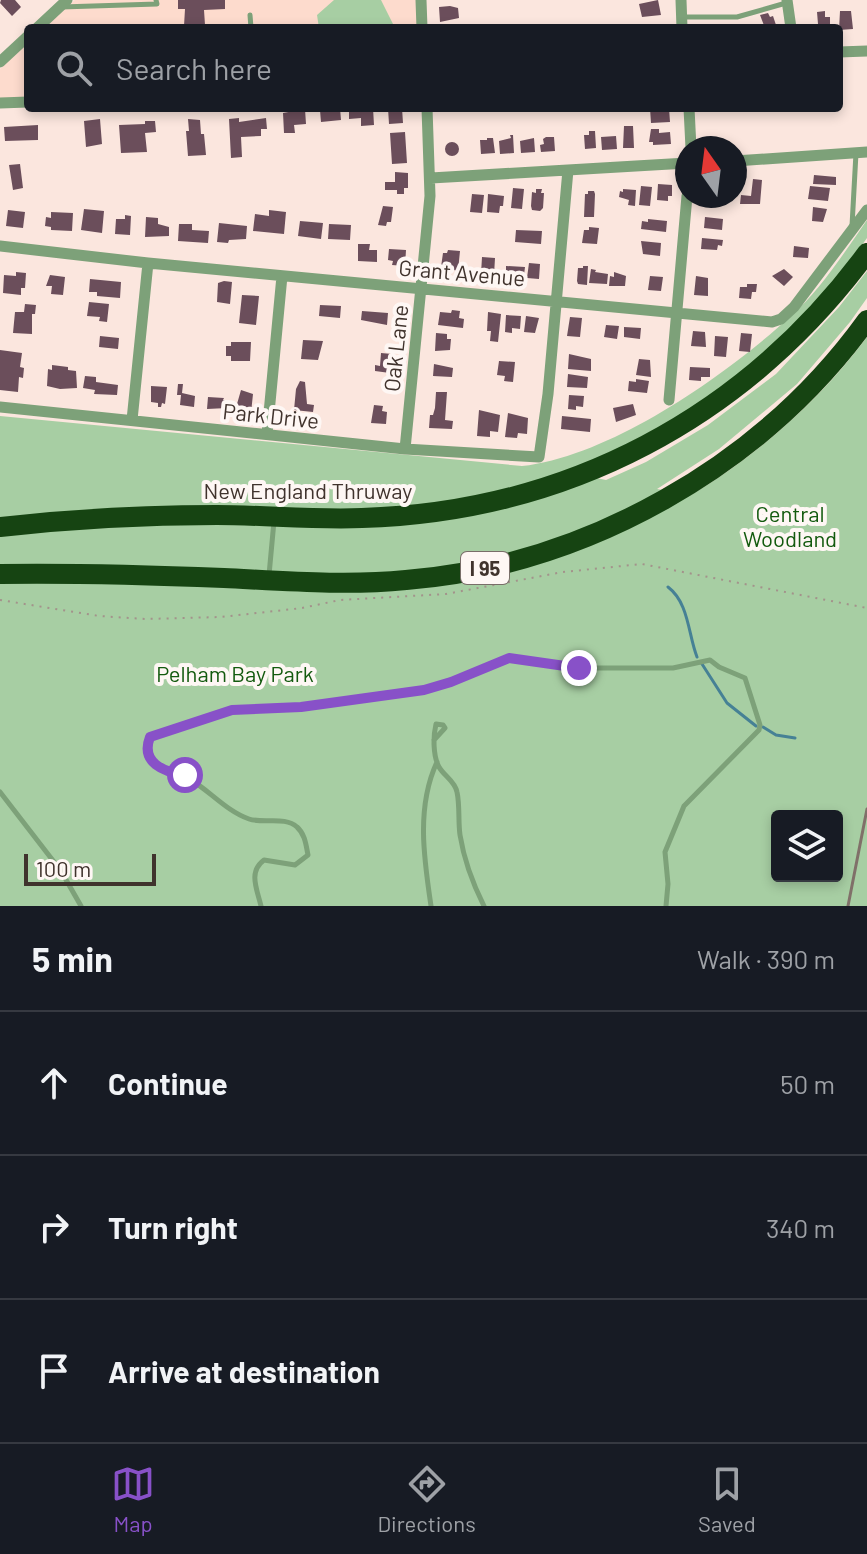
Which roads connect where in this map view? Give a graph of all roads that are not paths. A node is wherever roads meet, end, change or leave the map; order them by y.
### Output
1 (156, 0) edge
2 (421, 0) edge
3 (681, 0) edge
4 (787, 1) edge
5 (63, 3) edge
6 (135, 3) edge
7 (250, 15) dead end
8 (682, 23) edge
9 (41, 24) edge
10 (251, 24) edge
11 (422, 24) edge
12 (790, 24) edge
13 (24, 40) edge
14 (867, 51) edge
15 (843, 52) edge
16 (0, 62) edge
17 (24, 102) edge
18 (0, 103) edge
19 (427, 112) edge
20 (689, 112) edge
21 (690, 136) edge
22 (861, 152) edge
23 (747, 160) edge
24 (675, 164) edge
25 (568, 170) junction
26 (431, 178) junction
27 (686, 208) edge
28 (867, 210) edge
29 (852, 231) junction
30 (0, 246) edge
31 (867, 253) edge
32 (148, 263) junction
33 (282, 276) junction
34 (422, 289) junction
35 (557, 301) junction
36 (677, 312) junction
37 (867, 320) edge
38 (669, 400) dead end
39 (0, 407) edge
40 (132, 420) junction
41 (267, 434) junction
42 (405, 449) junction
43 (275, 516) junction
44 (0, 527) edge
45 (0, 574) edge
46 (269, 580) junction
47 (434, 740) dead end
48 (437, 761) junction
49 (0, 792) edge
50 (81, 906) edge
51 (261, 906) edge
52 (431, 906) edge
53 (484, 906) edge
54 (666, 906) edge

1 - 6 lane
2 - 11 street
3 - 8 street
4 - 8 lane
4 - 12 street
5 - 6 lane
5 - 9 street
7 - 10 lane
13 - 16 street
14 - 15 street
17 - 18 street
19 - 26 street, Oak Lane
20 - 21 street
22 - 23 street
22 - 29 lane
24 - 25 street
25 - 26 street
25 - 35 street
26 - 34 street, Oak Lane
27 - 36 street
28 - 29 street, Grant Avenue
29 - 36 street, Grant Avenue
30 - 32 street, Grant Avenue
31 - 43 highway, New England Thruway
32 - 33 street, Grant Avenue
32 - 40 street
33 - 34 street, Grant Avenue
33 - 41 street
34 - 35 street, Grant Avenue
34 - 42 street, Oak Lane
35 - 36 street, Grant Avenue
35 - 42 street, Park Drive
36 - 38 street
37 - 46 highway, I 95
39 - 40 street, Park Drive
40 - 41 street, Park Drive
41 - 42 street, Park Drive
43 - 44 highway, New England Thruway
43 - 46 lane
45 - 46 highway, I 95
47 - 48 lane
48 - 52 lane
48 - 53 lane
49 - 50 lane
51 - 54 lane

